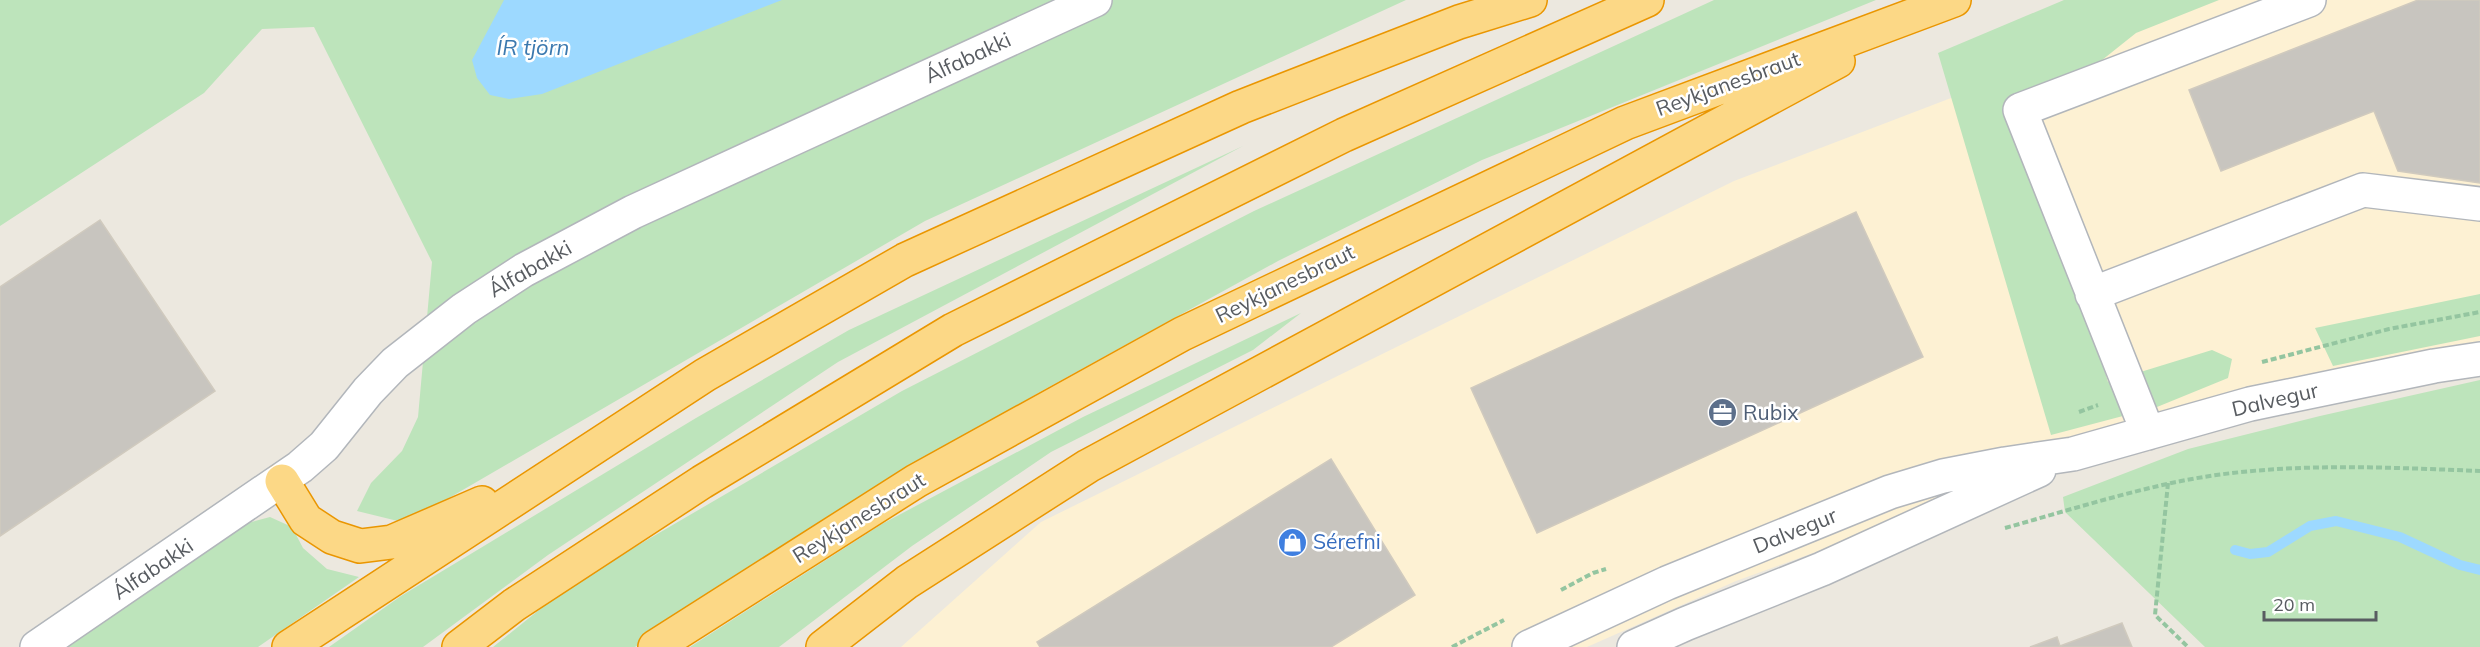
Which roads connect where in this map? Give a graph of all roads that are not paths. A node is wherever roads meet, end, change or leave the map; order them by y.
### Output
1 (1095, 0) edge
2 (1530, 0) edge
3 (1647, 0) edge
4 (2309, 0) edge
5 (1948, 2) edge
6 (2480, 204) edge
7 (2092, 294) junction
8 (2480, 359) edge
9 (2148, 433) junction
10 (2073, 454) junction
11 (571, 464) junction
12 (282, 481) junction
13 (38, 647) edge
14 (289, 647) edge
15 (459, 647) edge
16 (656, 647) edge
17 (823, 647) edge
18 (1530, 647) edge
19 (1634, 647) edge

1 - 12 street, Álfabakki
2 - 11 highway
3 - 15 highway
4 - 7 street
5 - 16 highway, Reykjanesbraut
5 - 17 highway
6 - 7 street
7 - 9 street
8 - 9 street, Dalvegur
9 - 10 street, Dalvegur
10 - 18 street, Dalvegur
10 - 19 street, Dalvegur
11 - 12 highway
11 - 14 highway
12 - 13 street, Álfabakki

